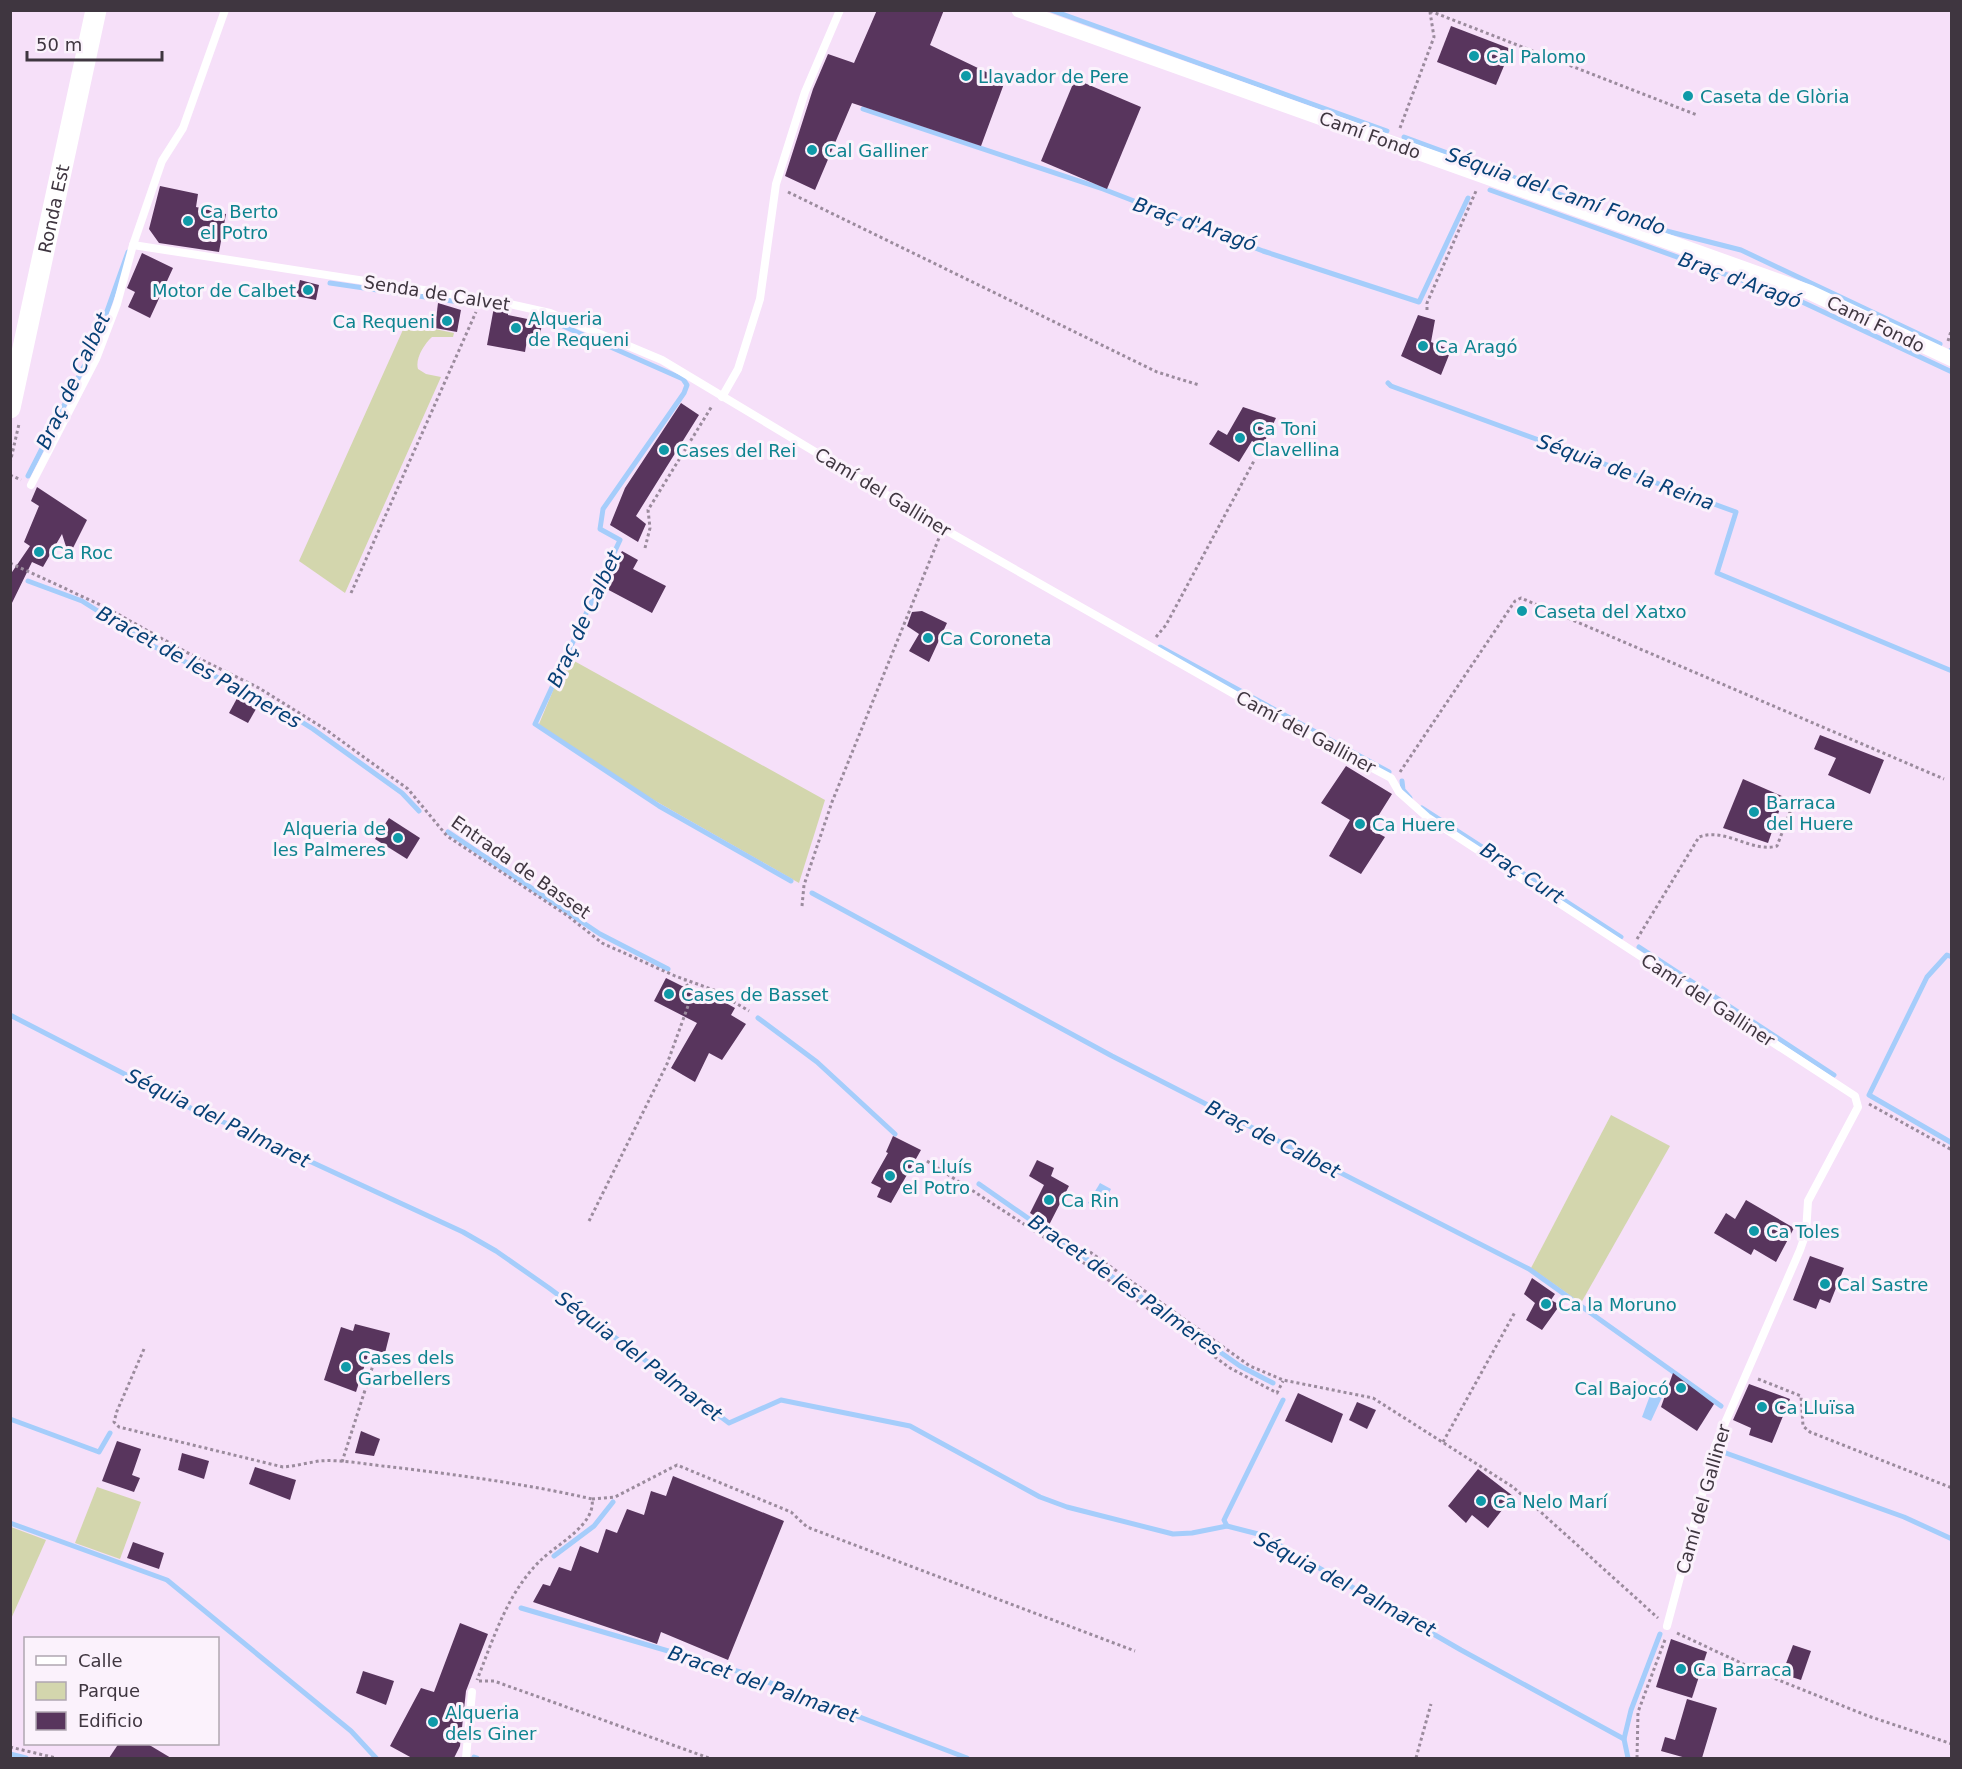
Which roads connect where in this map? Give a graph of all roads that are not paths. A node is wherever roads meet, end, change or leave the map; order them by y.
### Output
1 (96, 10) edge
2 (225, 10) edge
3 (840, 10) edge
4 (1019, 10) edge
5 (134, 245) junction
6 (1952, 359) edge
7 (722, 397) junction
8 (10, 408) edge
9 (30, 485) dead end
10 (1667, 1626) road end
11 (472, 1692) dead end
12 (466, 1758) edge

1 - 8 main road, Ronda Est
2 - 5 lane
3 - 7 lane
4 - 6 street, Camí Fondo
5 - 7 lane, Senda de Calvet
5 - 9 lane
7 - 10 lane, Camí del Galliner
11 - 12 lane

